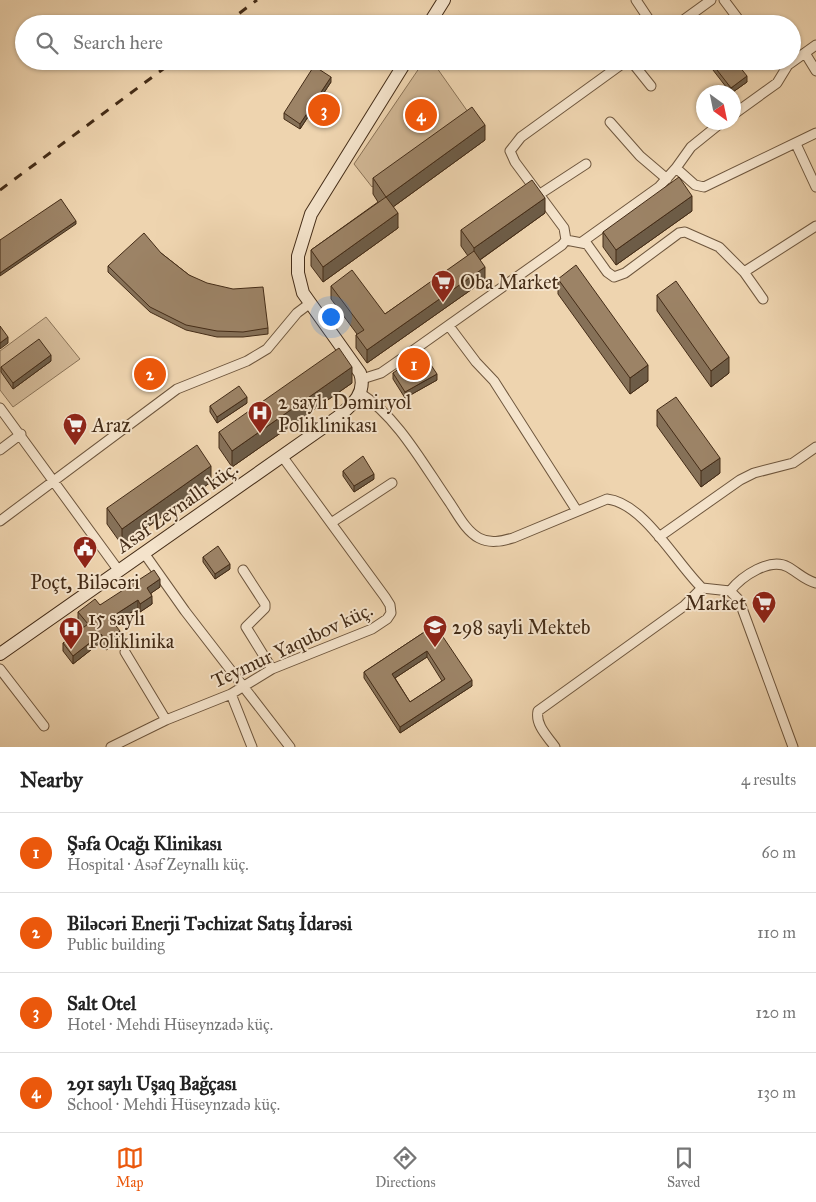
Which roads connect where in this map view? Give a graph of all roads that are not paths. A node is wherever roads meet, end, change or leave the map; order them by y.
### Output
1 (444, 0) edge
2 (636, 0) edge
3 (711, 0) edge
4 (724, 0) edge
5 (435, 15) edge
6 (646, 15) edge
7 (690, 15) edge
8 (735, 15) edge
9 (816, 45) edge
10 (805, 53) junction
11 (801, 56) edge
12 (400, 70) edge
13 (614, 70) edge
14 (638, 70) edge
15 (785, 70) edge
16 (816, 71) edge
17 (651, 86) dead end
18 (741, 109) edge
19 (610, 122) dead end
20 (712, 130) edge
21 (816, 133) edge
22 (796, 144) junction
23 (586, 164) dead end
24 (676, 168) junction
25 (667, 179) junction
26 (816, 187) edge
27 (540, 194) junction
28 (816, 226) edge
29 (566, 240) junction
30 (582, 242) junction
31 (744, 272) junction
32 (763, 299) dead end
33 (309, 304) junction
34 (450, 326) junction
35 (362, 380) junction
36 (360, 393) junction
37 (0, 408) edge
38 (21, 434) junction
39 (816, 447) edge
40 (0, 450) edge
41 (282, 456) junction
42 (54, 480) junction
43 (392, 483) dead end
44 (577, 511) junction
45 (0, 521) edge
46 (331, 523) junction
47 (659, 537) junction
48 (144, 553) junction
49 (243, 570) dead end
50 (119, 571) junction
51 (816, 583) edge
52 (702, 588) junction
53 (730, 591) junction
54 (125, 652) dead end
55 (0, 654) edge
56 (0, 669) edge
57 (272, 670) junction
58 (243, 686) junction
59 (231, 694) junction
60 (166, 720) junction
61 (44, 726) dead end
62 (111, 747) edge
63 (252, 747) edge
64 (290, 747) edge
65 (555, 747) edge
66 (793, 747) edge

1 - 5 main road
2 - 6 street
3 - 7 street
4 - 8 street
9 - 10 street
10 - 11 street
10 - 16 street
12 - 33 main road
13 - 27 street
14 - 17 street
15 - 18 street
19 - 25 street
20 - 24 street
21 - 22 street
22 - 24 street
22 - 26 street
23 - 27 street
24 - 25 street
25 - 30 street
27 - 29 street
28 - 31 street
29 - 30 street
29 - 34 street
30 - 31 street
31 - 32 street
33 - 35 main road
33 - 42 street
34 - 35 street
34 - 44 street
35 - 36 main road
36 - 41 main road, Asəf Zeynallı küç.
36 - 44 street
37 - 38 street
38 - 40 street
38 - 42 street
39 - 47 street
41 - 46 street, Teymur Yaqubov küç.
41 - 48 main road, Asəf Zeynallı küç.
42 - 45 street
42 - 50 street
43 - 46 street
44 - 47 street
46 - 57 street, Teymur Yaqubov küç.
47 - 52 street
48 - 50 main road, Asəf Zeynallı küç.
48 - 58 street
49 - 57 street
50 - 55 main road, Asəf Zeynallı küç.
51 - 53 street
52 - 53 street
52 - 65 street
53 - 66 street
54 - 60 street
56 - 61 street
57 - 58 street, Teymur Yaqubov küç.
58 - 59 street, Teymur Yaqubov küç.
58 - 64 street
59 - 60 street, Teymur Yaqubov küç.
59 - 63 street
60 - 62 street, Teymur Yaqubov küç.

